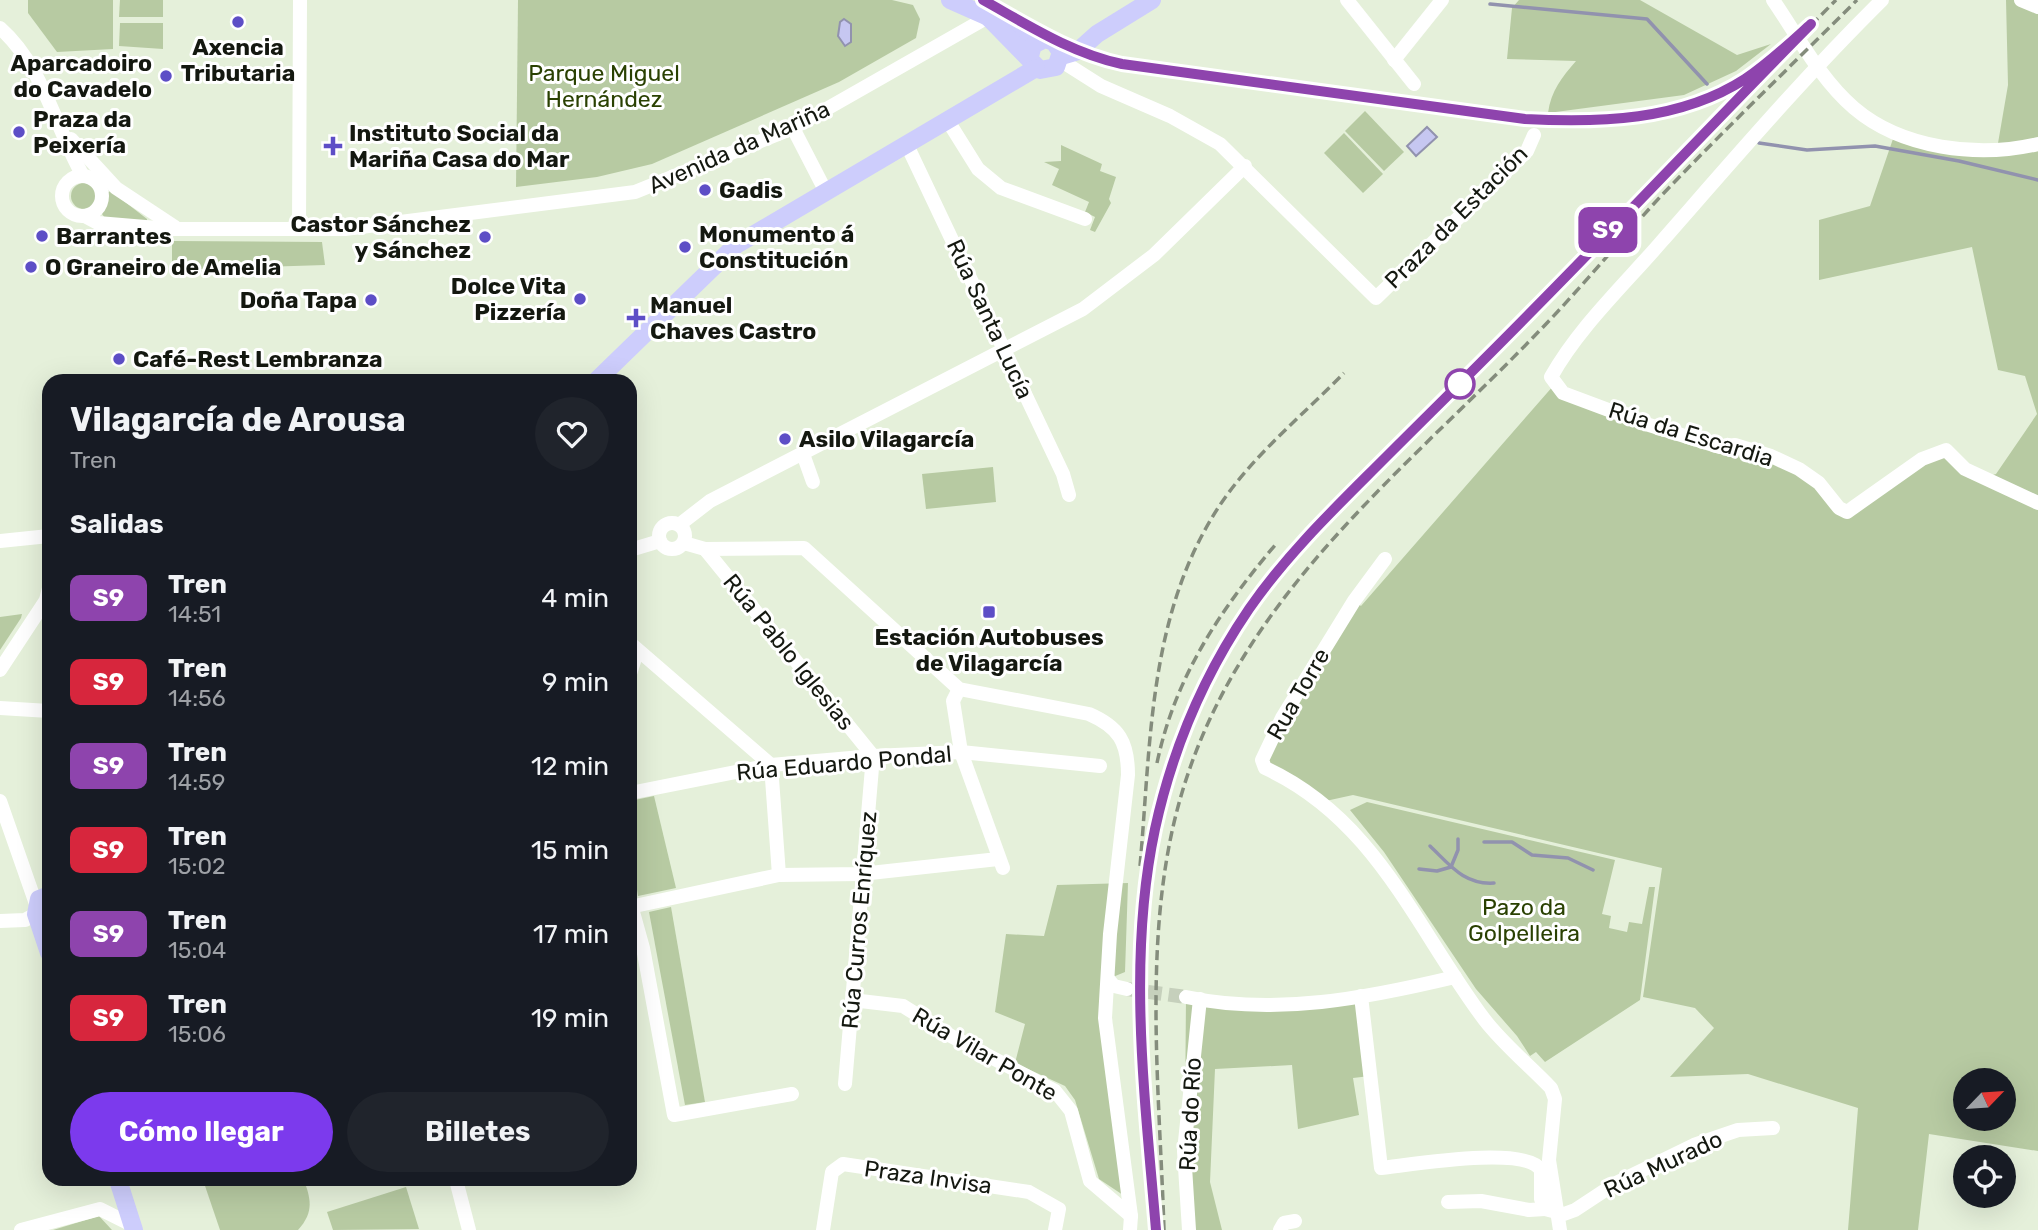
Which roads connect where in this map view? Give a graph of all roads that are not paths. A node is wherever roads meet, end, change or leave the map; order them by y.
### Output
1 (300, 0) edge
2 (950, 0) edge
3 (1152, 0) edge
4 (1347, 0) edge
5 (1442, 0) edge
6 (1773, 0) edge
7 (1882, 0) edge
8 (2021, 0) edge
9 (2038, 7) edge
10 (988, 17) junction
11 (0, 28) edge
12 (1048, 57) junction
13 (1394, 60) junction
14 (1414, 85) dead end
15 (948, 121) junction
16 (58, 122) junction
17 (793, 128) junction
18 (1534, 135) dead end
19 (2038, 144) edge
20 (907, 145) junction
21 (89, 161) junction
22 (1245, 166) junction
23 (89, 178) junction
24 (116, 188) junction
25 (826, 192) junction
26 (85, 216) junction
27 (1085, 219) dead end
28 (161, 220) junction
29 (144, 227) junction
30 (176, 227) junction
31 (299, 229) junction
32 (1006, 351) junction
33 (603, 374) edge
34 (803, 454) junction
35 (813, 482) dead end
36 (1069, 495) dead end
37 (2038, 503) edge
38 (679, 525) junction
39 (42, 537) edge
40 (0, 541) edge
41 (660, 541) junction
42 (684, 543) junction
43 (637, 548) edge
44 (705, 549) junction
45 (1385, 559) dead end
46 (42, 605) edge
47 (637, 651) edge
48 (0, 670) edge
49 (959, 689) junction
50 (0, 708) edge
51 (42, 711) edge
52 (961, 752) junction
53 (873, 756) junction
54 (771, 765) junction
55 (1100, 766) dead end
56 (637, 792) edge
57 (0, 801) edge
58 (861, 874) junction
59 (779, 875) junction
60 (40, 904) edge
61 (637, 904) edge
62 (0, 921) edge
63 (637, 928) edge
64 (1455, 977) junction
65 (1108, 979) junction
66 (1128, 989) tunnel mouth
67 (1360, 996) junction
68 (852, 1000) junction
69 (845, 1084) dead end
70 (792, 1094) dead end
71 (1773, 1128) dead end
72 (120, 1186) edge
73 (458, 1186) edge
74 (1448, 1202) dead end
75 (1551, 1211) junction
76 (1295, 1221) dead end
77 (1131, 1223) edge
78 (133, 1227) edge
79 (21, 1230) edge
80 (469, 1230) edge
81 (823, 1230) edge
82 (1055, 1230) edge
83 (1189, 1230) edge
84 (1280, 1230) edge
85 (1560, 1230) edge

1 - 31 street
2 - 10 main road
3 - 12 main road
4 - 13 street
5 - 13 street
6 - 19 street
7 - 37 street, Rúa da Escardia
8 - 9 street
10 - 12 main road
10 - 17 street, Avenida da Mariña
11 - 16 street, Avenida da Mariña
12 - 15 main road
12 - 22 street
13 - 14 street
15 - 20 main road
15 - 27 street
16 - 21 street, Avenida da Mariña
16 - 23 street, Avenida da Mariña
17 - 25 street
17 - 31 street, Avenida da Mariña
18 - 22 street, Praza da Estación
20 - 25 main road
20 - 32 street, Rúa Santa Lucía
21 - 23 street, Avenida da Mariña
21 - 24 street, Avenida da Mariña
22 - 32 street
23 - 24 street, Avenida da Mariña
23 - 26 street
23 - 26 street
24 - 28 street, Avenida da Mariña
25 - 33 main road
26 - 29 street, Avenida da Mariña
28 - 29 street
28 - 30 street, Avenida da Mariña
29 - 30 street, Avenida da Mariña
30 - 31 street, Avenida da Mariña
32 - 34 street
32 - 36 street, Rúa Santa Lucía
34 - 35 street
34 - 38 street
38 - 41 street
38 - 42 street
39 - 40 street
41 - 42 street
41 - 43 street
42 - 44 street
44 - 49 street
44 - 53 street, Rúa Pablo Iglesias
45 - 64 street, Rua Torre
46 - 48 street
47 - 54 street
49 - 52 street
49 - 65 street, Rúa Vilar Ponte
50 - 51 street
52 - 53 street, Rúa Eduardo Pondal
52 - 55 street, Rúa Eduardo Pondal
52 - 58 street
53 - 54 street, Rúa Eduardo Pondal
53 - 58 street, Rúa Curros Enríquez
54 - 56 street, Rúa Eduardo Pondal
54 - 59 street
57 - 60 street
58 - 59 street
58 - 68 street, Rúa Curros Enríquez
59 - 61 street
60 - 62 street
63 - 70 street
64 - 67 street
64 - 75 street
65 - 66 street
65 - 77 street, Rúa Vilar Ponte
67 - 75 street
67 - 83 street, Rúa do Río
68 - 69 street, Rúa Curros Enríquez
68 - 77 street, Rúa Vilar Ponte
71 - 75 street, Rúa Murado
72 - 78 main road
73 - 80 street
74 - 75 street
75 - 85 street
76 - 84 street
78 - 79 street
81 - 82 street, Praza Invisa

